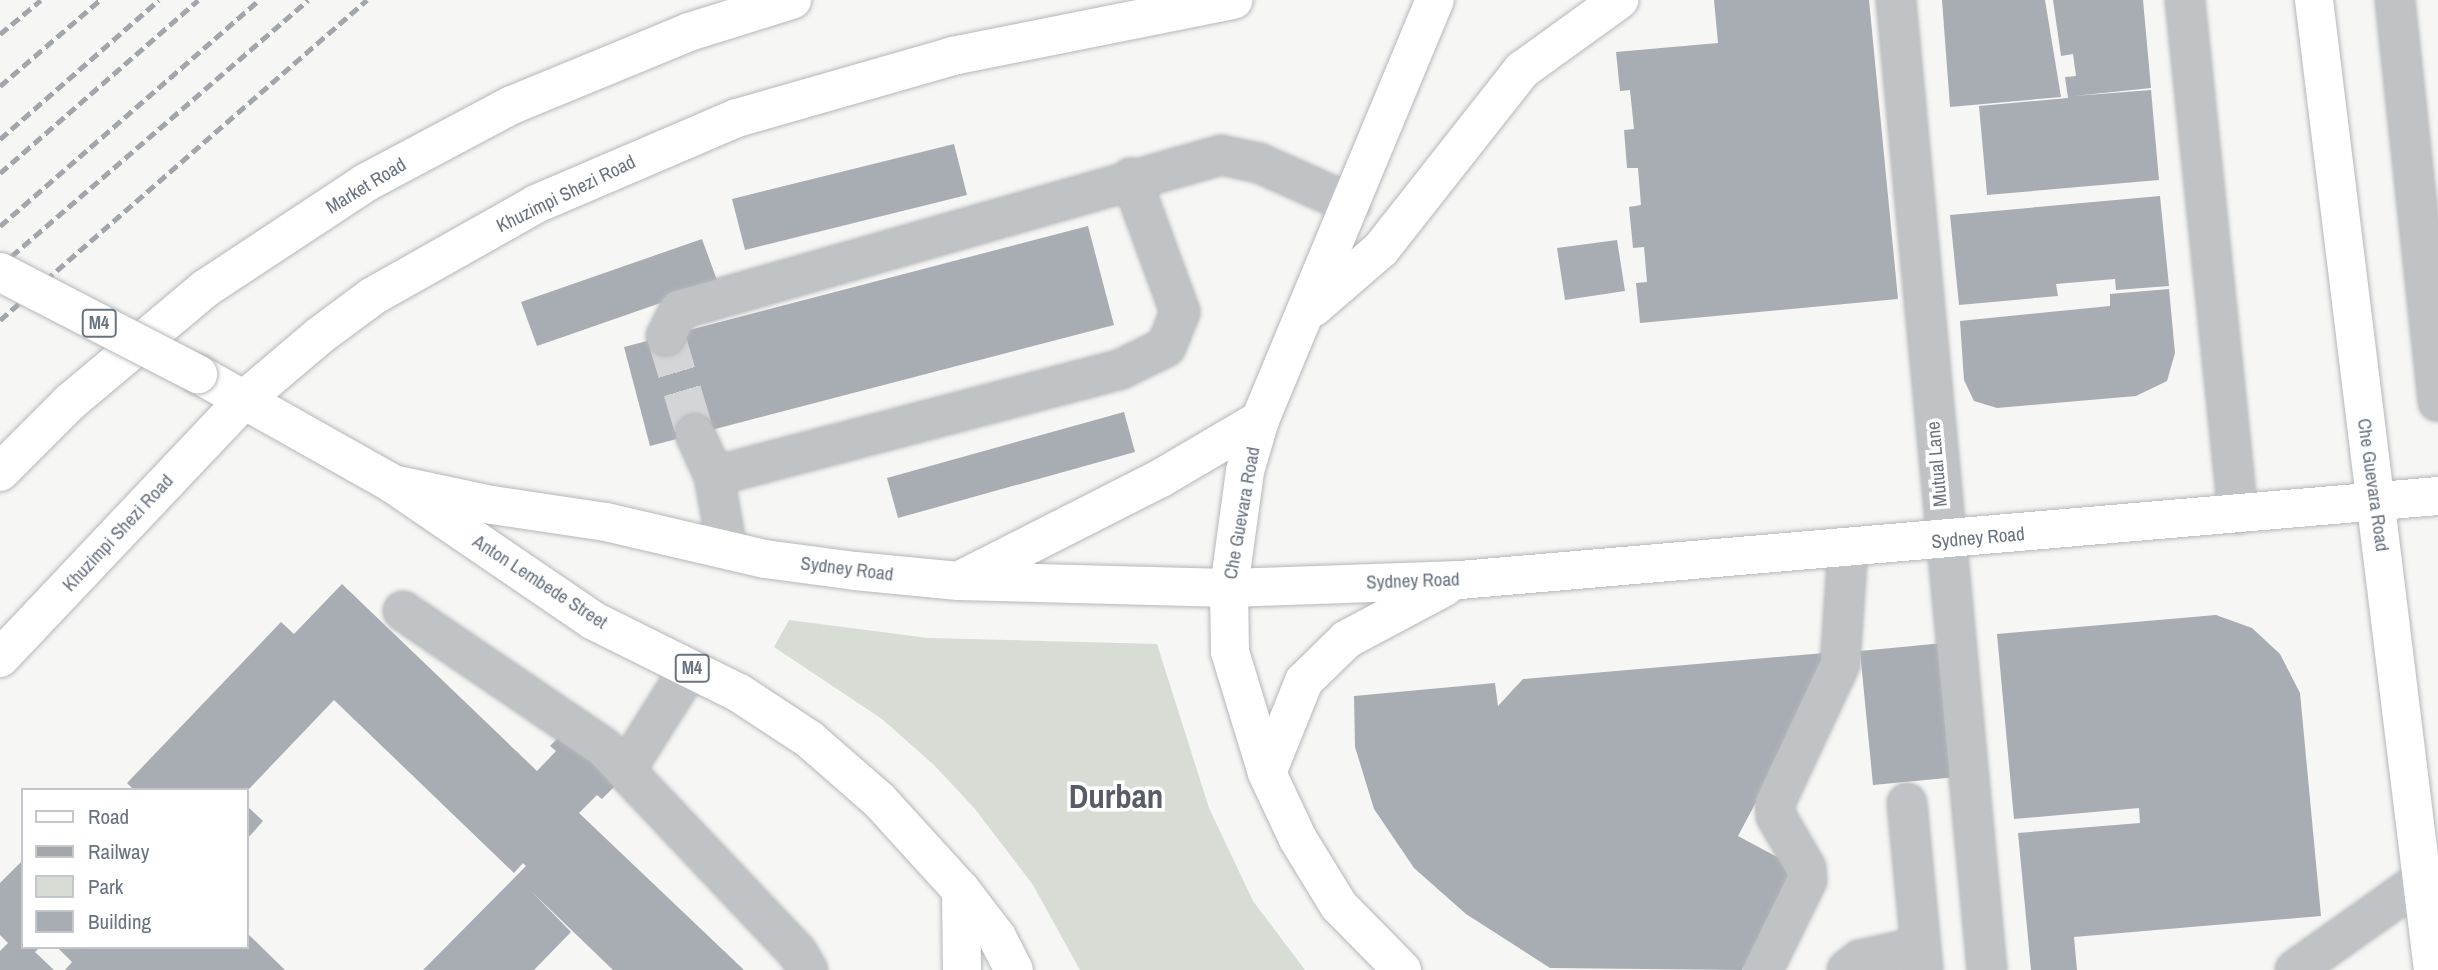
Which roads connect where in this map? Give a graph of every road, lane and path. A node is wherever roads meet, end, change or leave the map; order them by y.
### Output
1 (792, 0) edge
2 (1233, 0) edge
3 (1435, 0) edge
4 (1619, 0) edge
5 (1896, 0) edge
6 (2185, 0) edge
7 (2314, 0) edge
8 (2395, 0) edge
9 (1131, 178) junction
10 (1351, 204) junction
11 (0, 272) edge
12 (1306, 314) junction
13 (667, 336) dead end
14 (246, 398) junction
15 (2438, 402) edge
16 (1260, 420) junction
17 (695, 434) tunnel mouth
18 (0, 472) edge
19 (714, 476) junction
20 (393, 484) junction
21 (2438, 496) edge
22 (2376, 502) junction
23 (2238, 514) junction
24 (1944, 541) junction
25 (727, 548) junction
26 (1848, 548) junction
27 (1460, 580) junction
28 (959, 581) junction
29 (1229, 588) junction
30 (403, 611) dead end
31 (0, 658) edge
32 (690, 668) junction
33 (627, 768) junction
34 (1267, 773) junction
35 (1907, 803) dead end
36 (2422, 880) junction
37 (961, 890) junction
38 (1921, 959) edge
39 (808, 970) edge
40 (962, 970) edge
41 (1014, 970) edge
42 (1402, 970) edge
43 (1763, 970) edge
44 (1847, 970) edge
45 (1987, 970) edge
46 (2295, 970) edge
47 (2433, 970) edge

1 - 18 main road, Market Road
2 - 14 main road, Khuzimpi Shezi Road
3 - 10 main road, Che Guevara Road
4 - 12 main road
5 - 24 street, Mutual Lane
6 - 23 street
7 - 22 main road, Che Guevara Road
8 - 15 street
9 - 10 street
9 - 13 street
9 - 19 street
10 - 12 main road, Che Guevara Road
11 - 14 main road, Anton Lembede Street / M4, bridge
12 - 16 main road, Che Guevara Road
14 - 20 main road, Anton Lembede Street / M4
14 - 31 main road, Khuzimpi Shezi Road
16 - 28 main road
16 - 29 main road, Che Guevara Road
17 - 19 street
19 - 25 street
20 - 25 main road, Sydney Road
20 - 32 main road, Anton Lembede Street / M4
21 - 22 main road, Sydney Road
22 - 23 main road, Sydney Road
22 - 36 main road, Che Guevara Road
23 - 24 main road, Sydney Road
24 - 26 main road, Sydney Road
24 - 45 street, Mutual Lane
25 - 28 main road, Sydney Road
26 - 27 main road, Sydney Road
26 - 43 street
27 - 29 main road, Sydney Road
27 - 34 main road
28 - 29 main road, Sydney Road
29 - 34 main road, Che Guevara Road
30 - 33 street
32 - 33 street
32 - 37 main road, Anton Lembede Street / M4
33 - 39 street
34 - 42 main road, Che Guevara Road
35 - 38 street
36 - 46 street
36 - 47 main road, Che Guevara Road
37 - 40 main road
37 - 41 main road, Anton Lembede Street / M4
38 - 44 street

